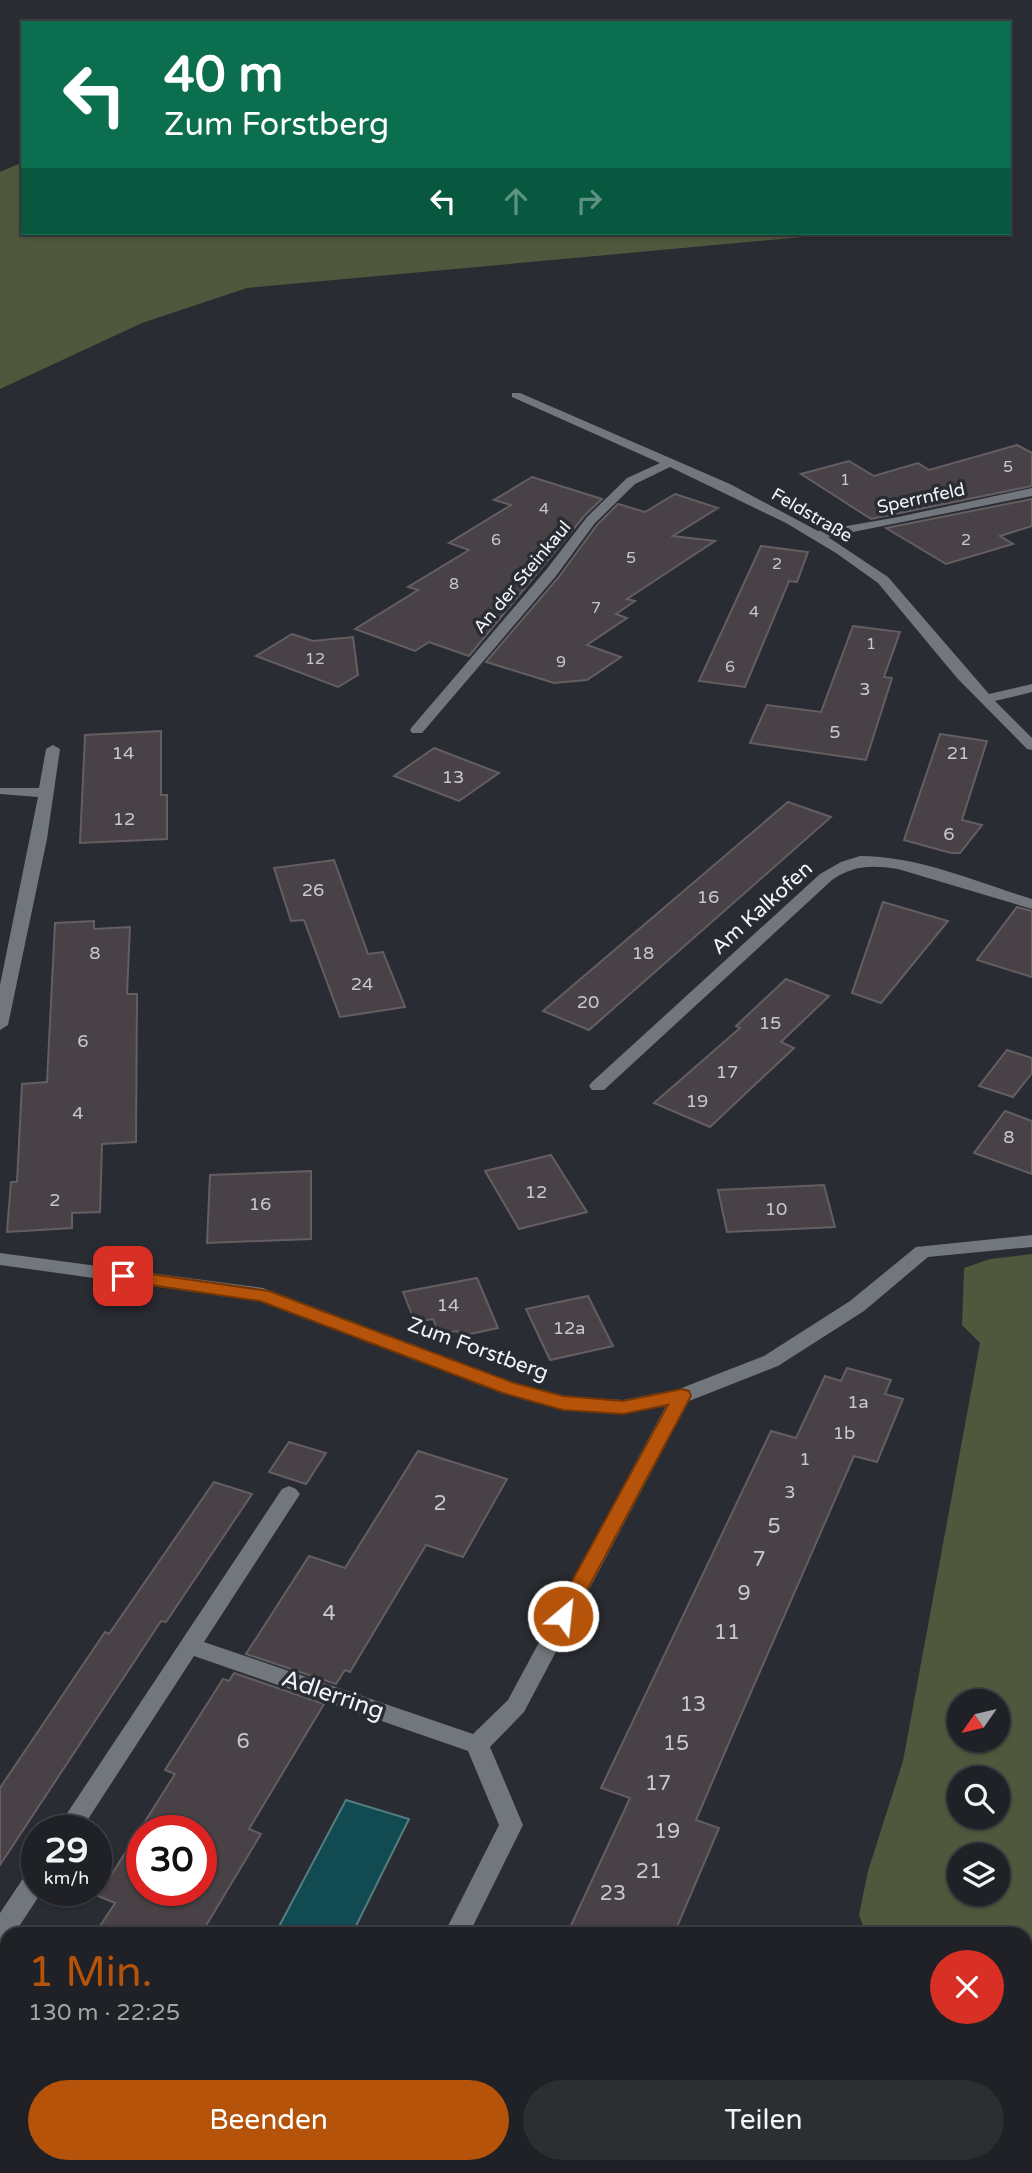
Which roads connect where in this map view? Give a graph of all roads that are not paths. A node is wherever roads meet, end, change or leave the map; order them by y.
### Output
1 (516, 395) dead end
2 (667, 464) junction
3 (1032, 492) edge
4 (817, 535) junction
5 (1032, 688) edge
6 (985, 699) junction
7 (417, 730) dead end
8 (1032, 746) edge
9 (53, 749) dead end
10 (4, 792) dead end
11 (46, 793) junction
12 (1032, 904) edge
13 (0, 1025) edge
14 (598, 1086) dead end
15 (1032, 1241) edge
16 (0, 1259) edge
17 (682, 1396) junction
18 (289, 1494) dead end
19 (190, 1646) junction
20 (477, 1745) junction
21 (78, 1815) edge
22 (21, 1902) edge
23 (5, 1927) edge
24 (460, 1927) edge

1 - 2 street, Feldstraße
2 - 4 street, Feldstraße
2 - 7 street, An der Steinkaul
3 - 4 street, Sperrnfeld
4 - 6 street, Feldstraße
5 - 6 street
6 - 8 street, Feldstraße
9 - 11 street
10 - 11 street
11 - 13 street
12 - 14 street, Am Kalkofen
15 - 17 street, Zum Forstberg
16 - 17 street, Zum Forstberg
17 - 20 street
18 - 19 street
19 - 20 street, Adlerring
19 - 21 street
20 - 24 street
22 - 23 street

